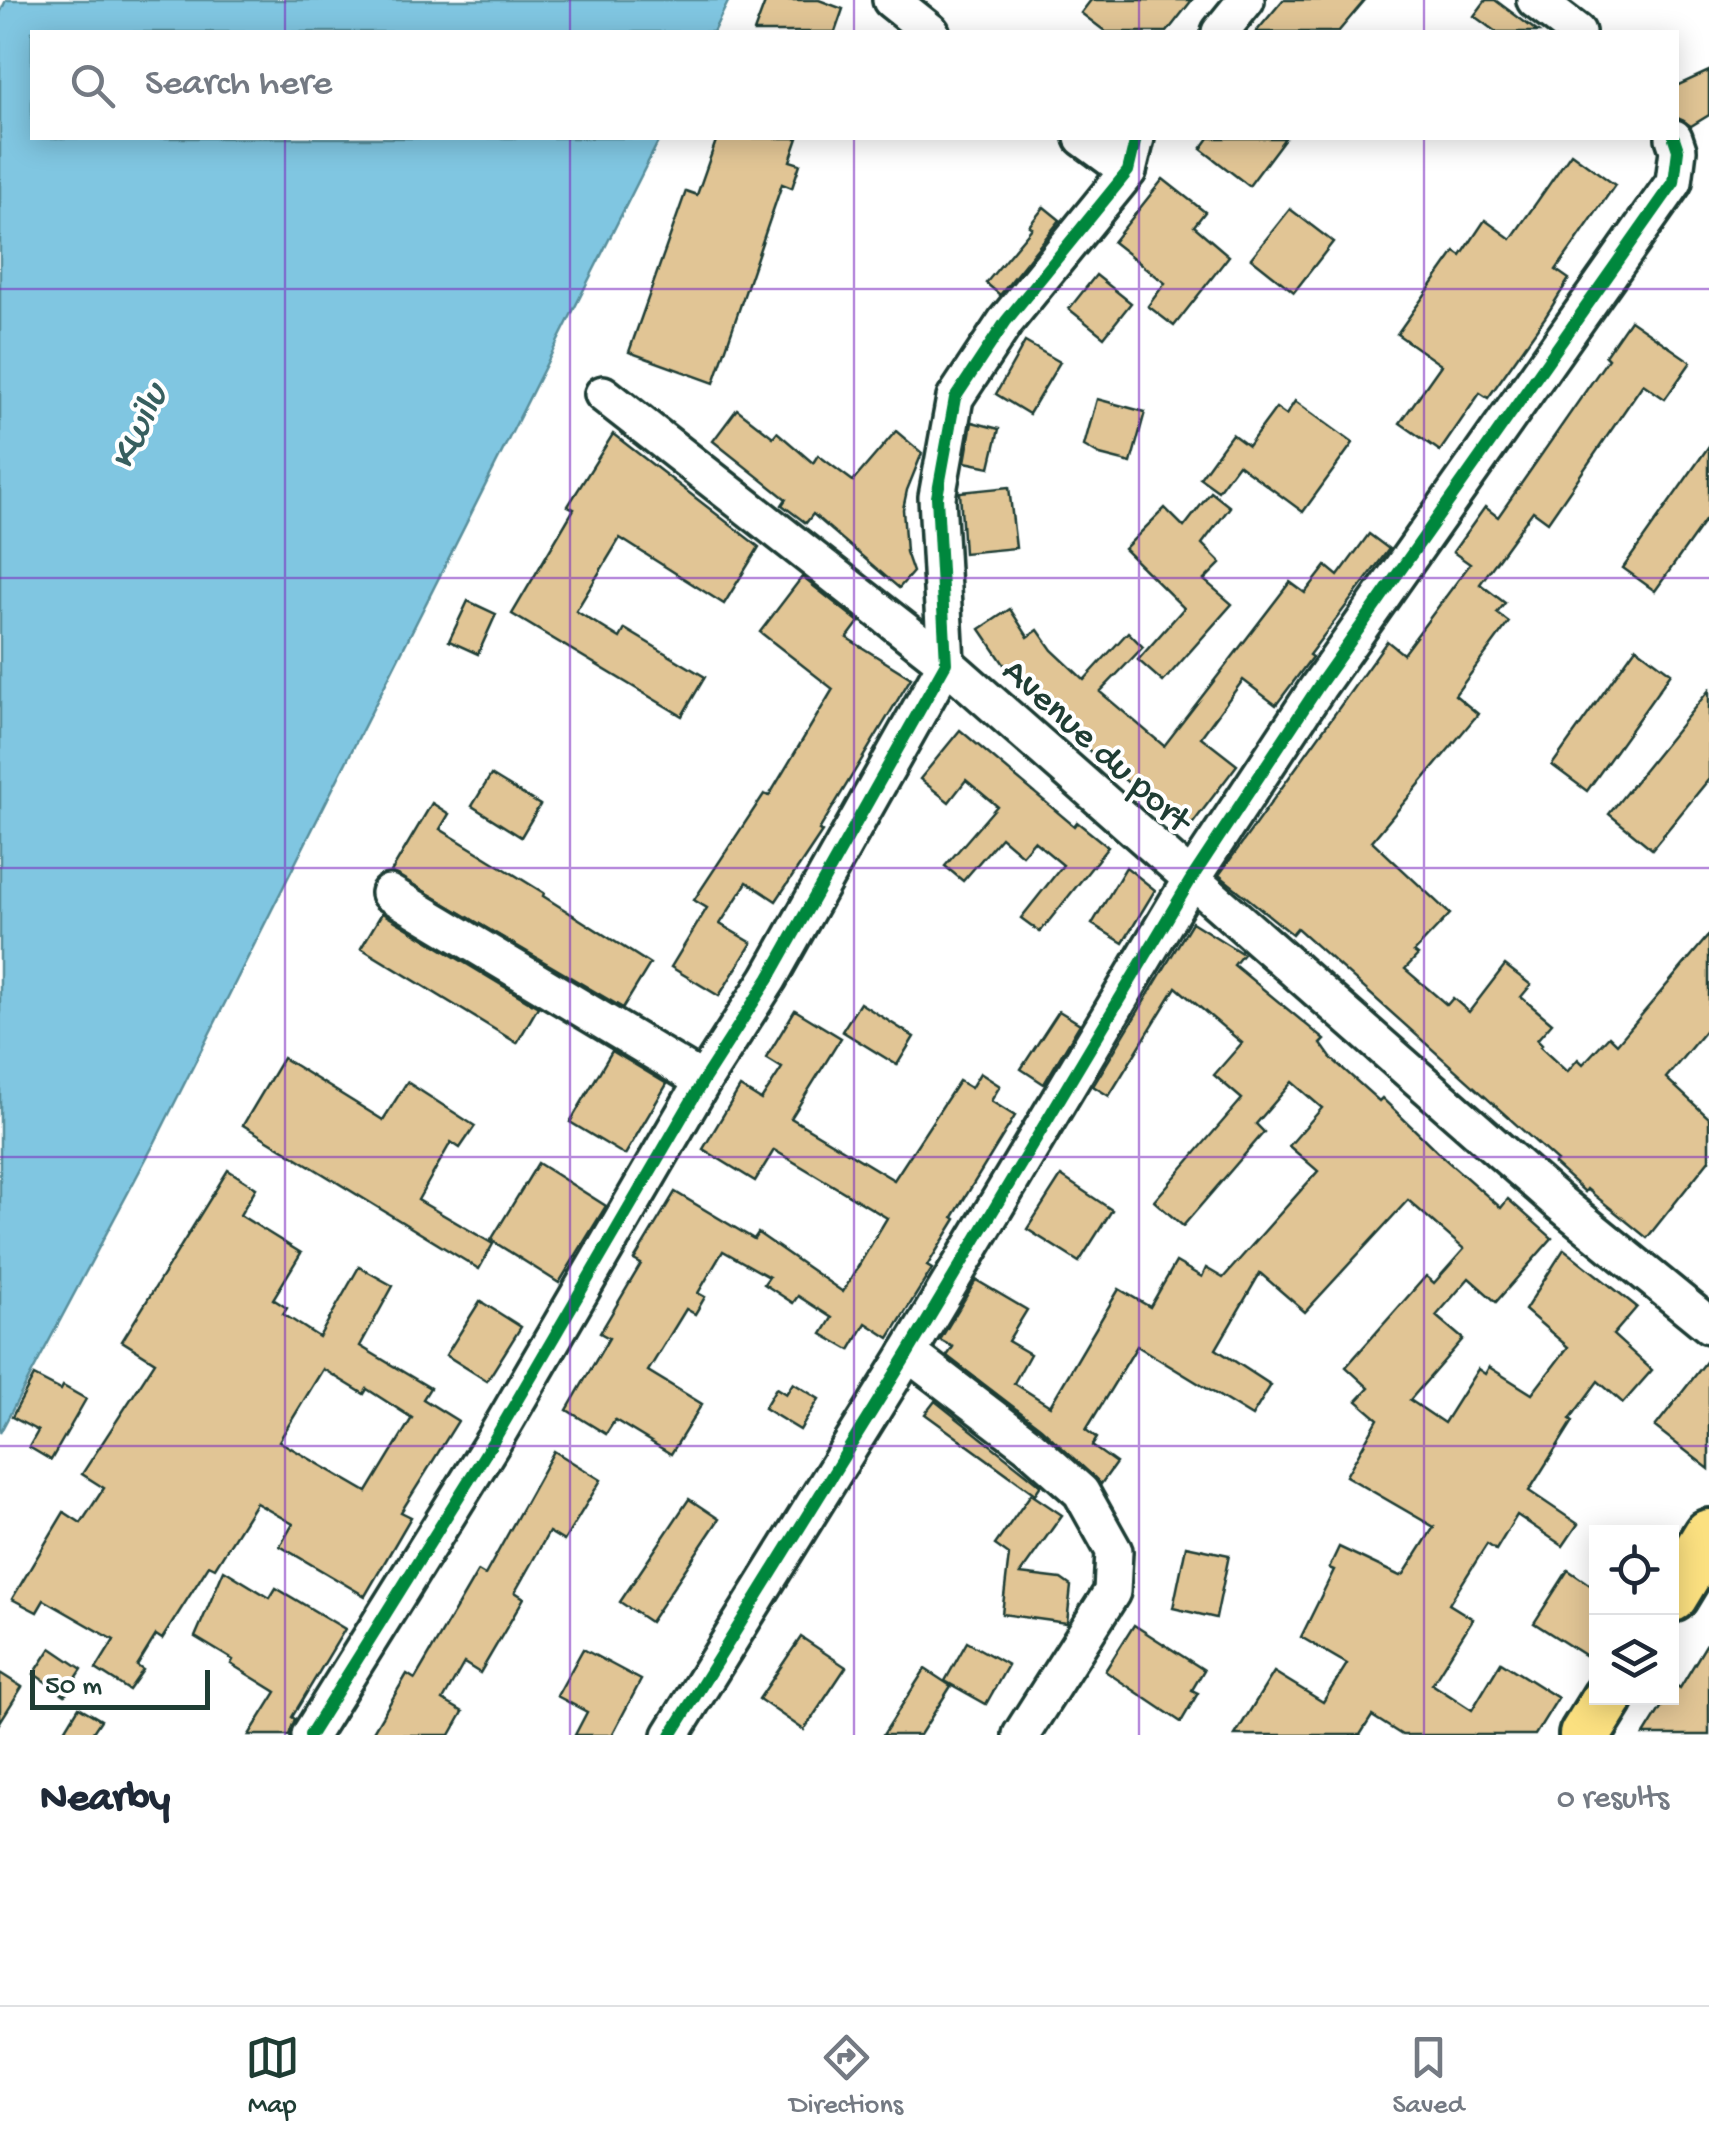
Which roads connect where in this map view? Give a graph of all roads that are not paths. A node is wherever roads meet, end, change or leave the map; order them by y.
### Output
1 (891, 0) edge
2 (1246, 0) edge
3 (1535, 0) edge
4 (928, 30) edge
5 (1222, 30) edge
6 (1574, 30) edge
7 (1089, 140) edge
8 (1675, 140) edge
9 (1132, 154) edge
10 (603, 394) dead end
11 (946, 664) junction
12 (1190, 882) junction
13 (389, 892) dead end
14 (702, 1081) junction
15 (1709, 1326) edge
16 (908, 1353) junction
17 (1709, 1536) edge
18 (1679, 1585) edge
19 (1603, 1705) edge
20 (310, 1735) edge
21 (671, 1735) edge
22 (1020, 1735) edge
23 (1584, 1735) edge

1 - 4 street
2 - 5 street
3 - 6 street
7 - 9 street
8 - 12 street
9 - 11 street
10 - 11 street, Avenue du port
11 - 12 street, Avenue du port
11 - 14 street
12 - 15 street, Avenue du port
12 - 16 street
13 - 14 street
14 - 20 street
16 - 21 street
16 - 22 street
17 - 18 highway
19 - 23 highway

